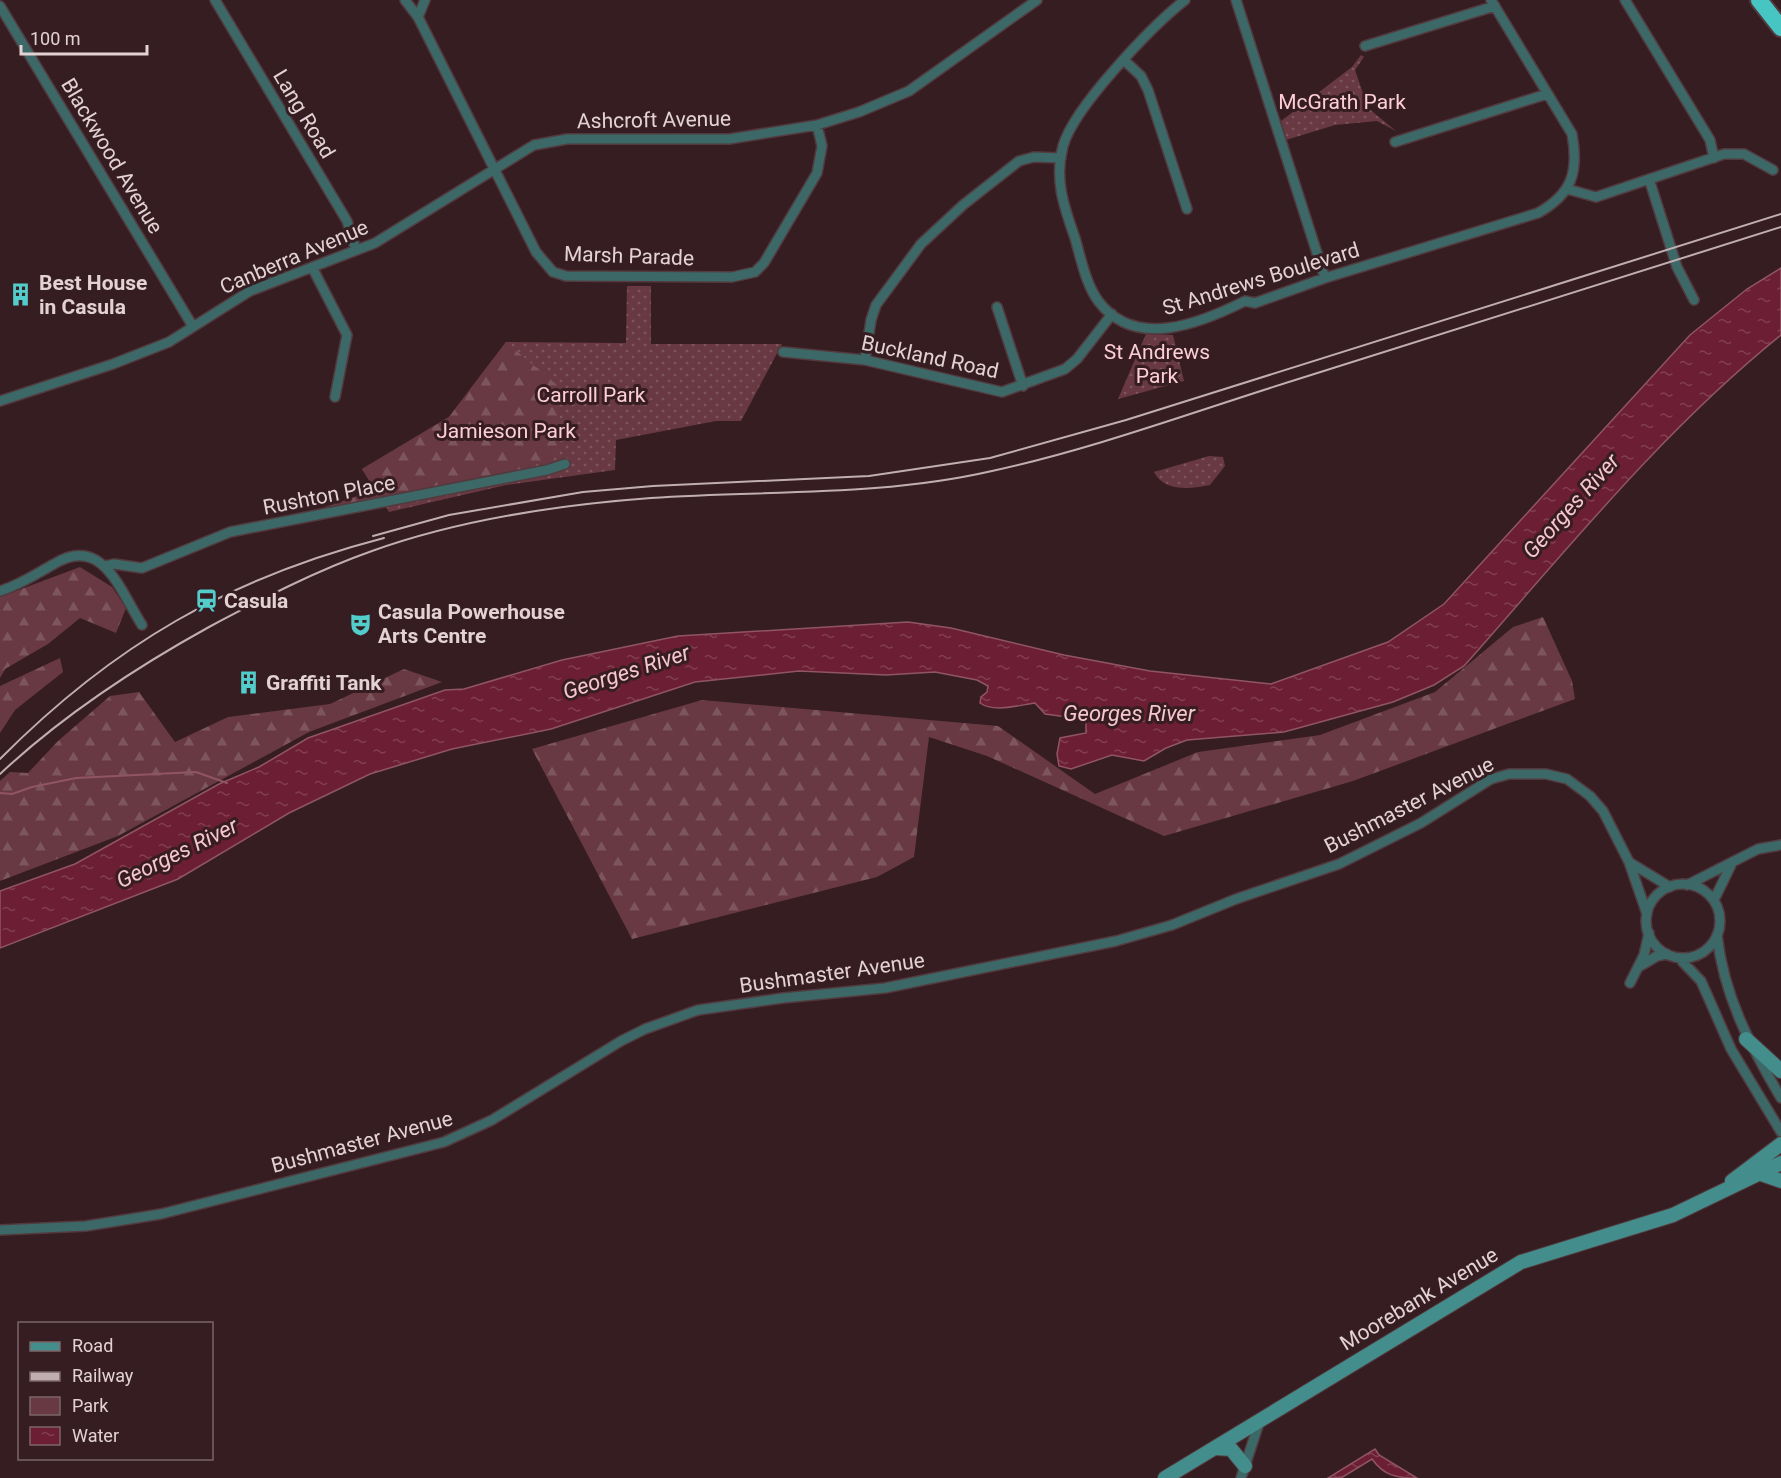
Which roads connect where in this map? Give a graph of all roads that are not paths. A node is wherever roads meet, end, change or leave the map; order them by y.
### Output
1 (215, 0) edge
2 (405, 0) edge
3 (425, 0) edge
4 (1037, 0) edge
5 (1185, 0) edge
6 (1236, 0) edge
7 (1625, 0) edge
8 (1760, 0) edge
9 (1493, 3) edge
10 (0, 6) edge
11 (418, 17) junction
12 (1781, 28) edge
13 (1365, 46) dead end
14 (1125, 61) junction
15 (1546, 94) junction
16 (817, 125) junction
17 (1395, 142) dead end
18 (1061, 158) junction
19 (1714, 158) junction
20 (494, 170) junction
21 (1773, 170) dead end
22 (1649, 179) junction
23 (1567, 189) junction
24 (1187, 209) dead end
25 (356, 250) junction
26 (313, 269) junction
27 (1325, 278) junction
28 (1694, 300) dead end
29 (997, 307) dead end
30 (1112, 314) junction
31 (192, 325) junction
32 (783, 352) dead end
33 (865, 360) junction
34 (1023, 386) junction
35 (335, 397) dead end
36 (0, 401) edge
37 (565, 464) dead end
38 (105, 566) junction
39 (0, 591) edge
40 (142, 624) dead end
41 (1781, 845) edge
42 (1629, 861) junction
43 (1732, 863) junction
44 (1687, 885) junction
45 (1670, 887) junction
46 (1714, 900) junction
47 (1647, 914) junction
48 (1649, 933) junction
49 (1717, 935) junction
50 (1667, 954) junction
51 (1679, 958) junction
52 (1638, 967) junction
53 (1630, 983) dead end
54 (1746, 1039) junction
55 (1781, 1071) edge
56 (1781, 1098) edge
57 (1781, 1132) edge
58 (1781, 1144) edge
59 (1781, 1164) edge
60 (1761, 1174) junction
61 (1781, 1181) edge
62 (1713, 1195) junction
63 (0, 1230) edge
64 (1260, 1420) junction
65 (1215, 1448) junction
66 (1243, 1472) edge
67 (1165, 1478) edge

1 - 25 street, Lang Road
2 - 11 street, Marsh Parade
3 - 11 street
4 - 16 street, Ashcroft Avenue
5 - 14 street, St Andrews Boulevard
6 - 27 street
7 - 19 street
8 - 12 highway
9 - 13 street
9 - 15 street
10 - 31 street, Blackwood Avenue
11 - 20 street, Marsh Parade
14 - 18 street, St Andrews Boulevard
14 - 24 street
15 - 17 street
15 - 23 street
16 - 20 street, Ashcroft Avenue
16 - 20 street, Marsh Parade
18 - 30 street, St Andrews Boulevard
18 - 33 street
19 - 21 street
19 - 22 street
20 - 25 street, Canberra Avenue
22 - 23 street
22 - 28 street
23 - 27 street, St Andrews Boulevard
25 - 26 street, Canberra Avenue
26 - 31 street, Canberra Avenue
26 - 35 street
27 - 30 street, St Andrews Boulevard
29 - 34 street
30 - 34 street, Buckland Road
31 - 36 street, Canberra Avenue
32 - 33 street, Buckland Road
33 - 34 street, Buckland Road
37 - 38 street, Rushton Place
38 - 39 street
38 - 40 street
41 - 43 street
42 - 45 street
42 - 47 street, Bushmaster Avenue
42 - 63 street, Bushmaster Avenue
43 - 44 street
43 - 46 street
44 - 45 street
44 - 46 street
45 - 47 street
46 - 49 street
47 - 48 street
48 - 50 street
48 - 52 street
49 - 51 street
49 - 54 street
50 - 51 street
50 - 52 street
51 - 57 street
52 - 53 street
54 - 55 main road
54 - 56 street
58 - 62 main road, Moorebank Avenue
59 - 60 main road, Moorebank Avenue
60 - 61 main road
60 - 62 main road, Moorebank Avenue
62 - 64 main road, Moorebank Avenue
64 - 65 main road, Moorebank Avenue
64 - 66 street
65 - 66 main road
65 - 67 main road, Moorebank Avenue

